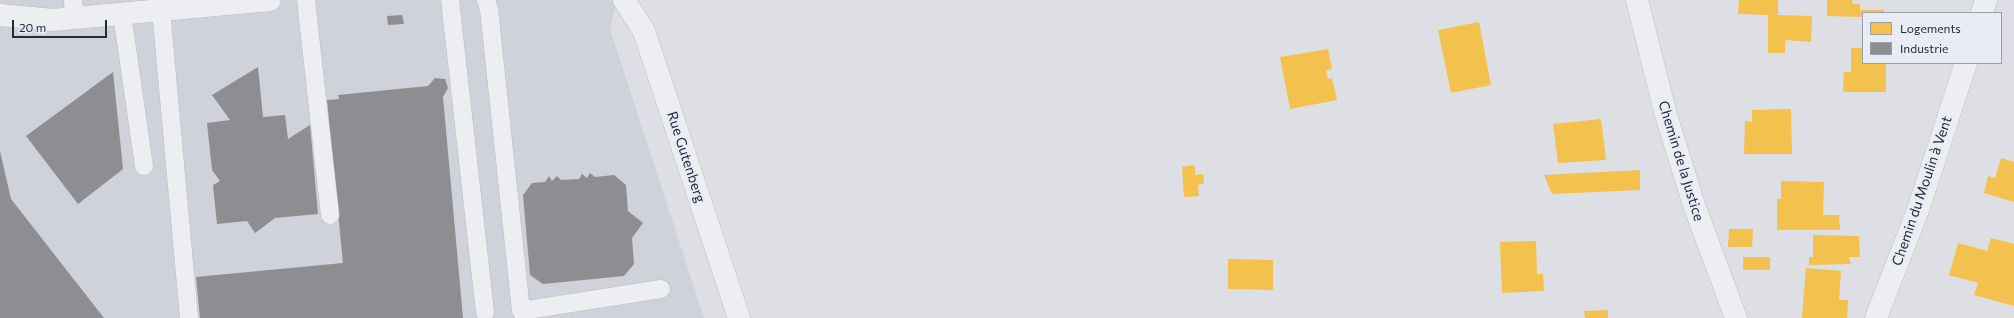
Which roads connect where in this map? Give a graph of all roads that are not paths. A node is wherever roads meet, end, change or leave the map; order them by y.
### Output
1 (270, 0) edge
2 (306, 0) edge
3 (450, 0) edge
4 (486, 0) edge
5 (624, 0) edge
6 (1637, 0) edge
7 (1986, 0) edge
8 (74, 9) edge
9 (161, 10) junction
10 (1982, 12) edge
11 (122, 14) junction
12 (0, 15) edge
13 (1966, 64) edge
14 (144, 166) dead end
15 (330, 215) dead end
16 (661, 289) dead end
17 (485, 312) dead end
18 (189, 318) edge
19 (739, 318) edge
20 (1736, 318) edge
21 (1876, 318) edge

1 - 9 street
2 - 15 lane
3 - 17 lane
4 - 16 lane
5 - 19 street, Rue Gutenberg
6 - 20 street, Chemin de la Justice
7 - 10 street
8 - 11 street
8 - 12 street
9 - 11 street
9 - 18 lane
11 - 14 lane
13 - 21 street, Chemin du Moulin à Vent

